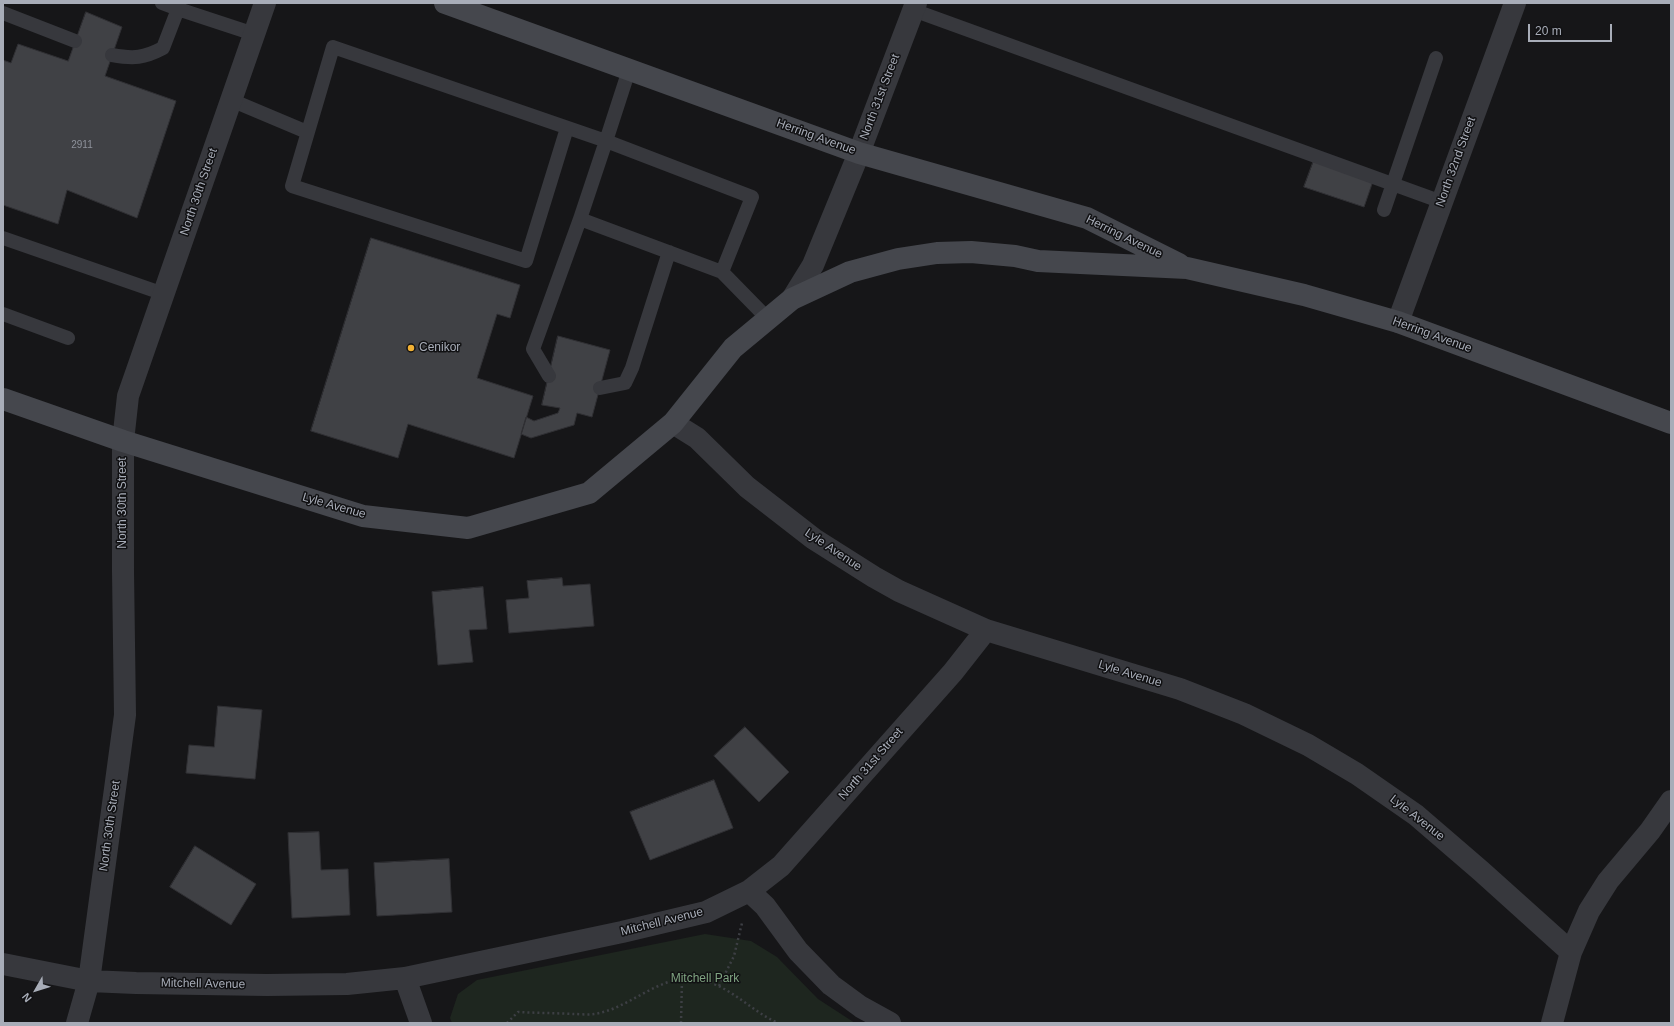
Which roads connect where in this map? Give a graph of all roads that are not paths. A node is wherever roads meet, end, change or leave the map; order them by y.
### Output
1 (162, 3) edge
2 (265, 3) edge
3 (445, 3) edge
4 (1515, 3) edge
5 (914, 7) edge
6 (178, 9) junction
7 (3, 13) edge
8 (254, 34) junction
9 (75, 41) dead end
10 (112, 55) dead end
11 (1436, 58) dead end
12 (629, 70) junction
13 (231, 100) junction
14 (567, 128) junction
15 (308, 132) junction
16 (606, 141) junction
17 (859, 153) junction
18 (1392, 184) junction
19 (1442, 202) junction
20 (1384, 210) dead end
21 (580, 219) junction
22 (3, 238) edge
23 (669, 252) junction
24 (1187, 268) junction
25 (722, 272) junction
26 (164, 294) junction
27 (792, 299) junction
28 (3, 314) edge
29 (768, 319) junction
30 (1398, 322) junction
31 (68, 338) dead end
32 (548, 376) dead end
33 (600, 388) dead end
34 (3, 399) edge
35 (673, 423) junction
36 (1671, 423) edge
37 (123, 441) junction
38 (986, 630) junction
39 (1671, 801) edge
40 (749, 891) junction
41 (1571, 952) junction
42 (3, 964) edge
43 (405, 978) junction
44 (89, 981) junction
45 (77, 1023) edge
46 (421, 1023) edge
47 (890, 1023) edge
48 (1552, 1023) edge

1 - 6 lane
2 - 8 street, North 30th Street
3 - 12 main road, Herring Avenue
4 - 19 street, North 32nd Street
5 - 17 street, North 31st Street
5 - 18 lane
6 - 8 lane
6 - 10 lane
7 - 9 lane
8 - 13 street, North 30th Street
11 - 18 lane
12 - 16 lane
12 - 17 main road, Herring Avenue
13 - 15 lane
13 - 26 street, North 30th Street
14 - 15 lane
14 - 15 lane
14 - 16 lane
16 - 21 lane
16 - 25 lane
17 - 24 main road, Herring Avenue
17 - 27 street, North 31st Street
18 - 19 lane
18 - 20 lane
19 - 30 street, North 32nd Street
21 - 23 lane
21 - 32 lane
22 - 26 lane
23 - 25 lane
23 - 33 lane
24 - 27 main road, Herring Avenue
24 - 30 main road, Herring Avenue
25 - 29 lane
26 - 37 street, North 30th Street
27 - 29 main road, Lyle Avenue
28 - 31 lane
29 - 35 main road, Lyle Avenue
30 - 36 main road, Herring Avenue
34 - 37 main road, Lyle Avenue
35 - 37 main road, Lyle Avenue
35 - 38 street, Lyle Avenue
37 - 44 street, North 30th Street
38 - 40 street, North 31st Street
38 - 41 street, Lyle Avenue
39 - 41 street
40 - 43 street, Mitchell Avenue
40 - 47 street
41 - 48 street
42 - 44 street, Mitchell Avenue
43 - 44 street, Mitchell Avenue
43 - 46 street
44 - 45 street, North 30th Street

